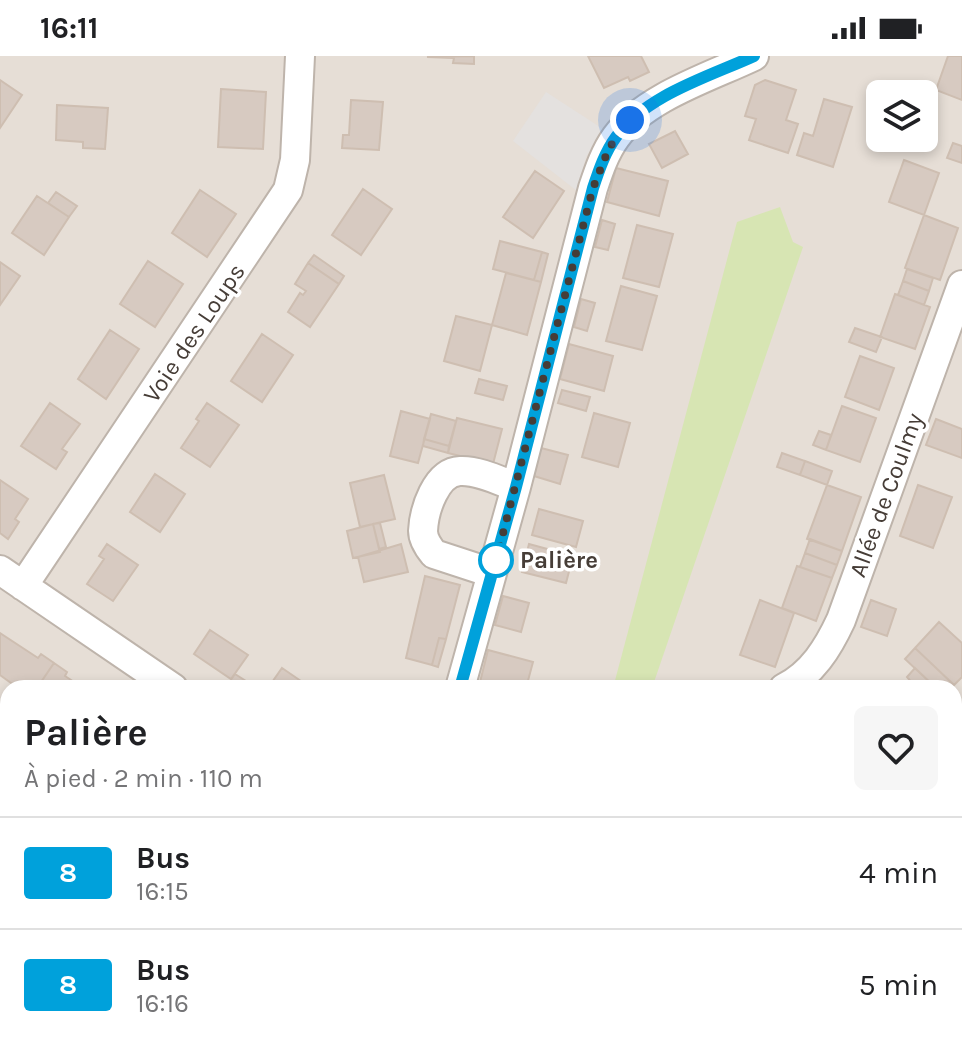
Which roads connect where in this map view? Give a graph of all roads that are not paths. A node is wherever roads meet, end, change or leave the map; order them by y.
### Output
1 (300, 56) edge
2 (754, 56) edge
3 (962, 285) edge
4 (516, 487) junction
5 (0, 570) edge
6 (492, 573) junction
7 (23, 586) junction
8 (161, 680) edge
9 (462, 680) edge
10 (795, 680) edge

1 - 7 street, Voie des Loups
2 - 4 street
3 - 10 street, Allée de Coulmy
4 - 6 street
4 - 6 street
5 - 7 street
6 - 9 street
7 - 8 street

